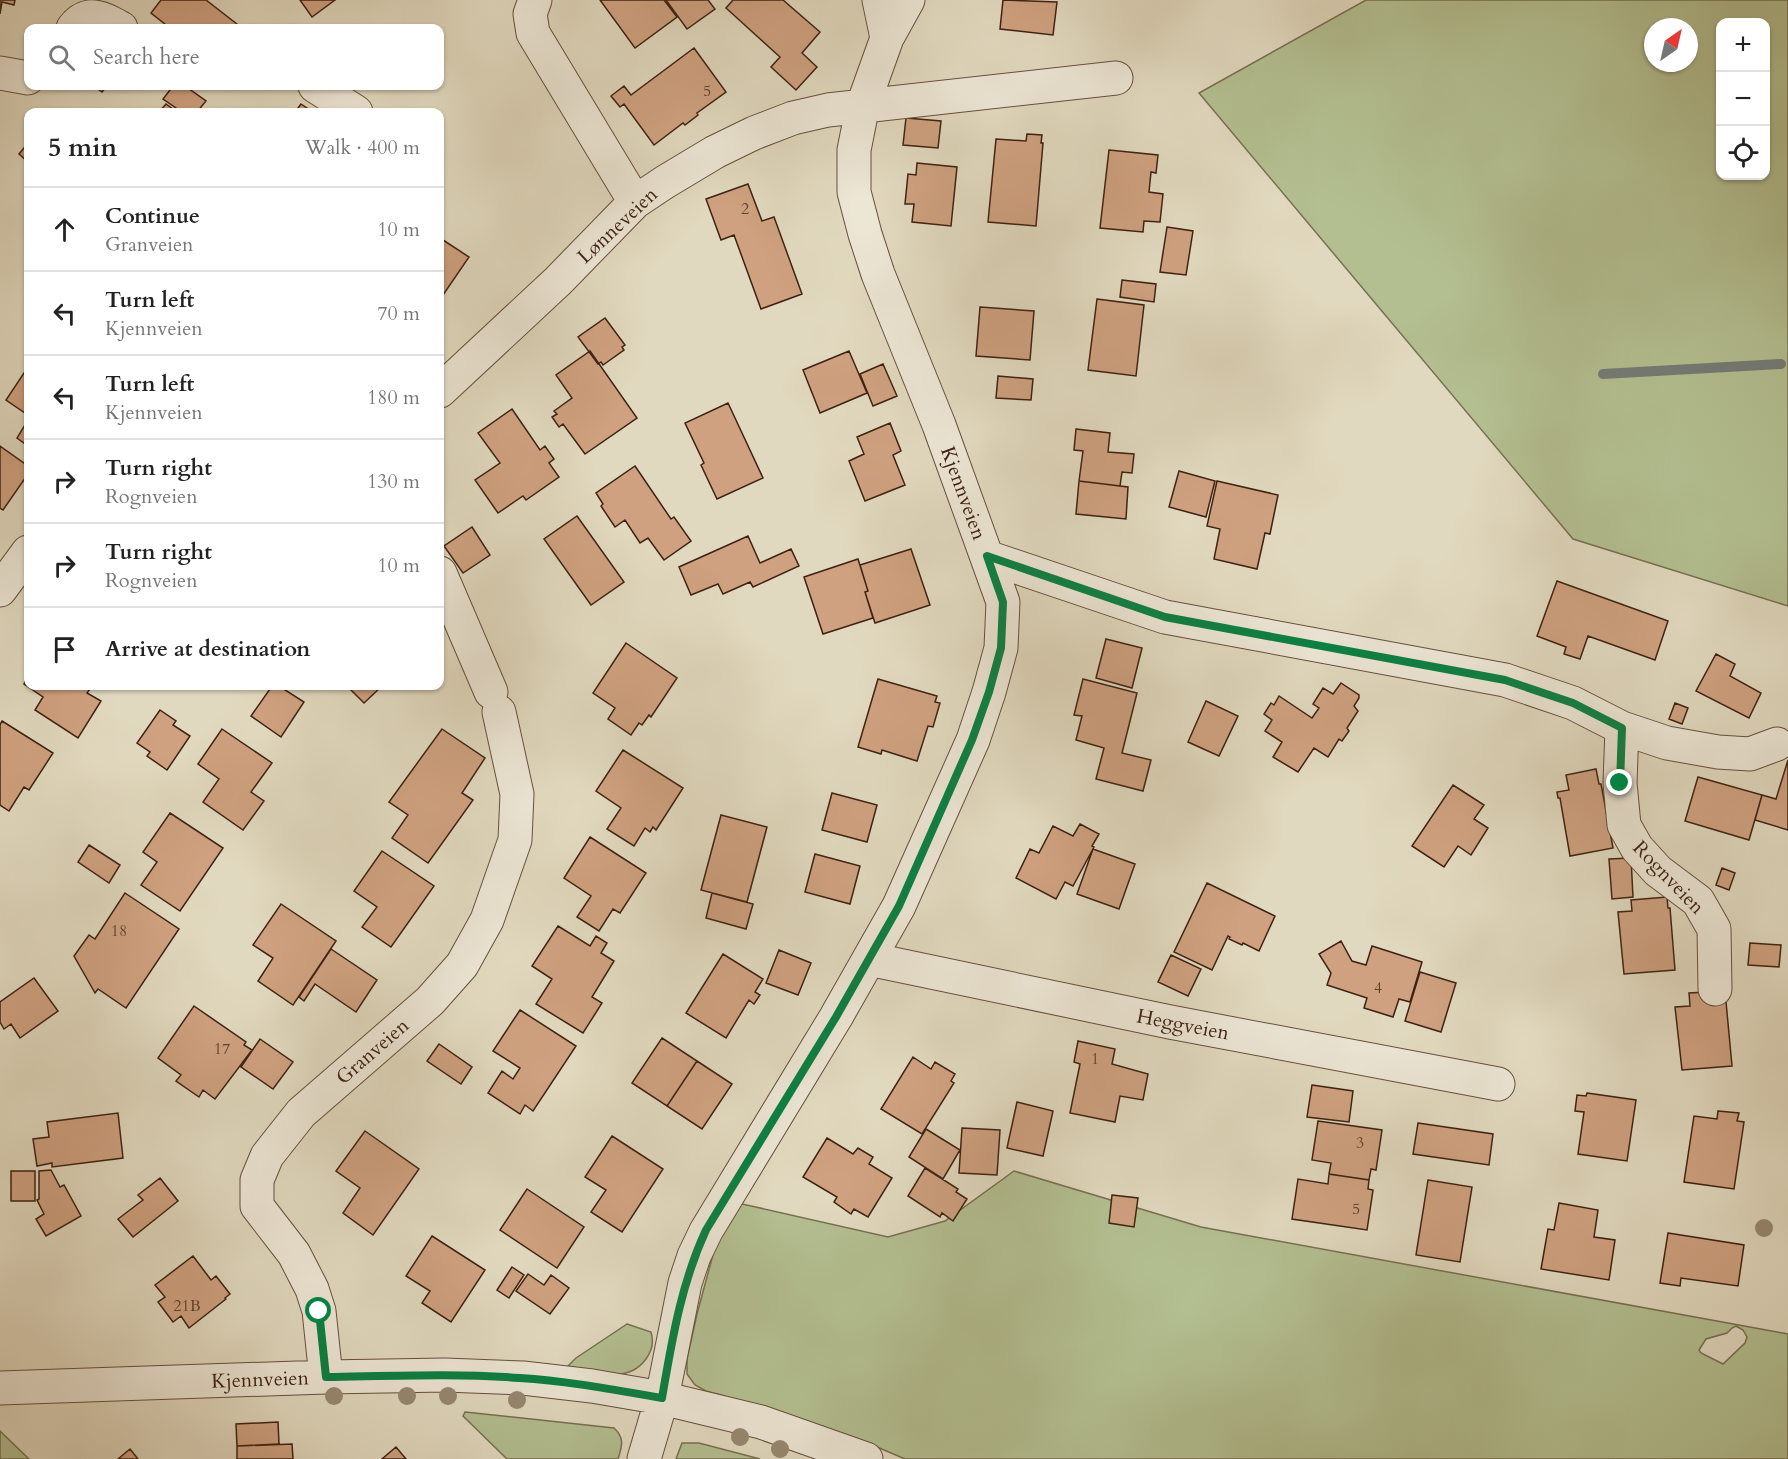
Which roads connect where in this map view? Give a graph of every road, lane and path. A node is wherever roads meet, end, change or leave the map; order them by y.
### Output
1 (535, 0) edge
2 (879, 0) edge
3 (908, 0) edge
4 (77, 24) edge
5 (114, 24) edge
6 (887, 38) junction
7 (0, 73) edge
8 (24, 77) edge
9 (1116, 78) dead end
10 (321, 90) edge
11 (863, 105) junction
12 (350, 108) edge
13 (635, 202) junction
14 (444, 387) edge
15 (987, 556) junction
16 (24, 557) edge
17 (444, 582) edge
18 (0, 590) edge
19 (1622, 728) junction
20 (1777, 744) dead end
21 (869, 959) junction
22 (1715, 989) dead end
23 (1498, 1083) dead end
24 (326, 1377) junction
25 (0, 1388) edge
26 (662, 1398) junction
27 (644, 1459) edge
28 (866, 1459) edge

1 - 13 street
2 - 6 street
3 - 6 street, Kjennveien
4 - 5 street
6 - 11 street, Kjennveien
7 - 8 street
9 - 11 street, Lønneveien
10 - 12 street
11 - 13 street, Lønneveien
11 - 15 street, Kjennveien
13 - 14 street, Lønneveien
15 - 19 street
15 - 21 street, Kjennveien
16 - 18 street
17 - 24 street, Granveien
19 - 20 street
19 - 22 street, Rognveien
21 - 23 street, Heggveien
21 - 26 street, Kjennveien
24 - 25 street, Kjennveien
24 - 26 street, Kjennveien
26 - 27 street
26 - 28 street, Kjennveien

